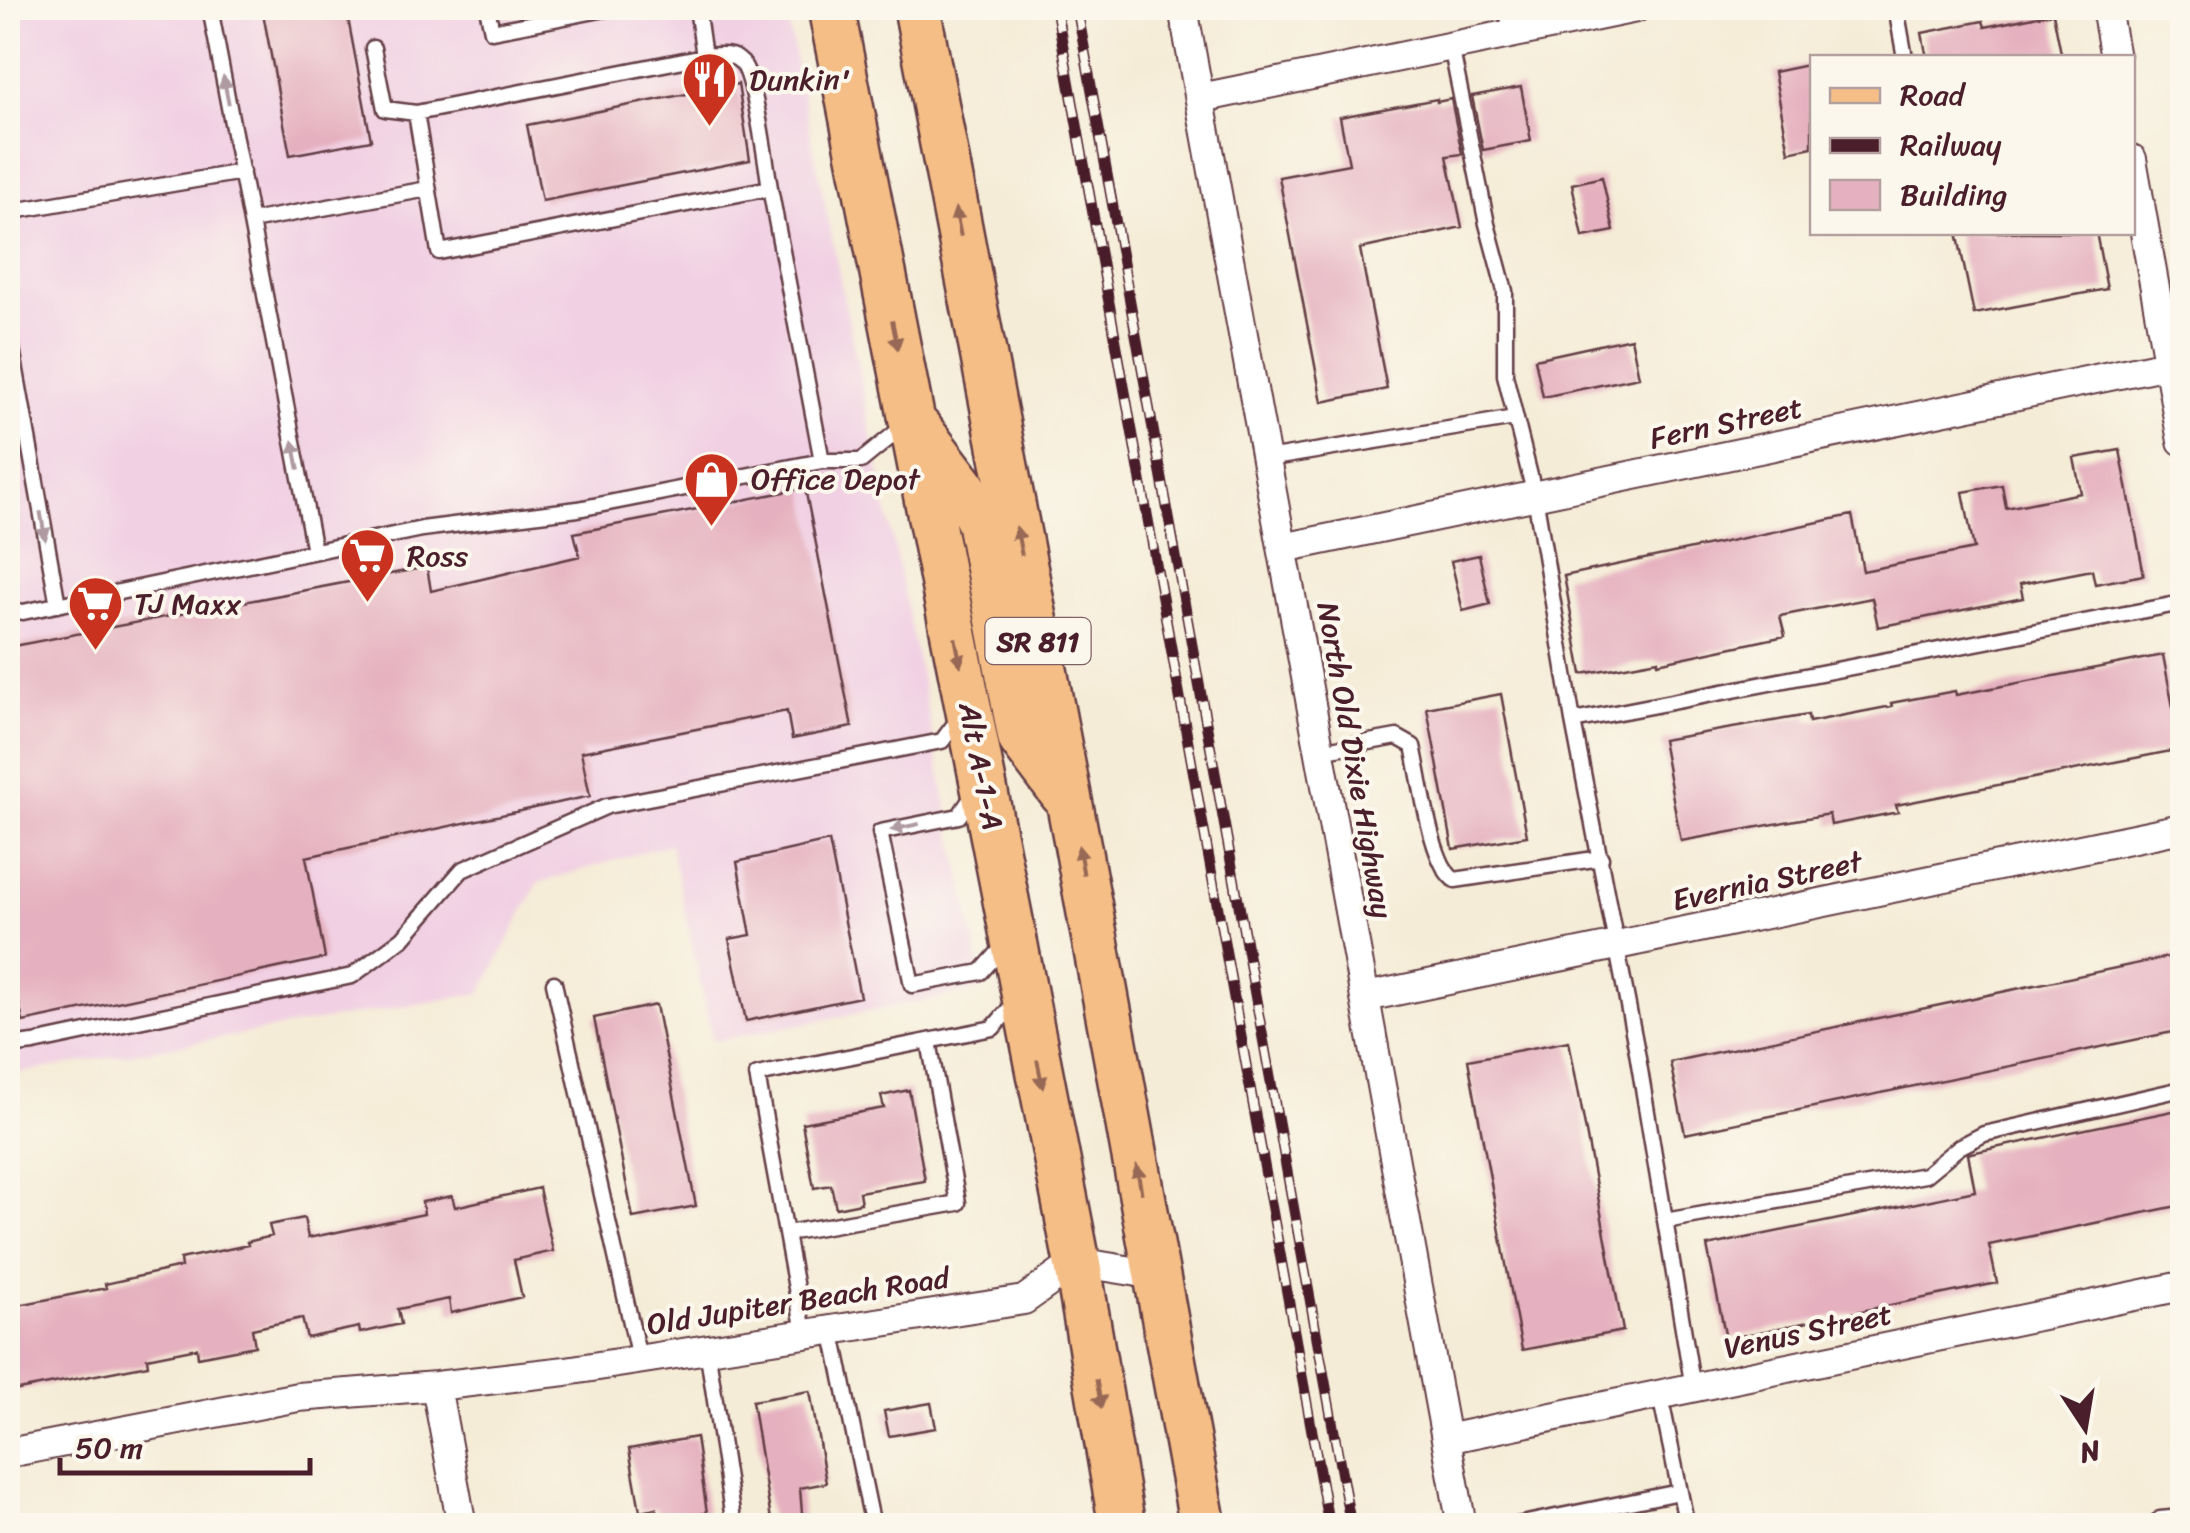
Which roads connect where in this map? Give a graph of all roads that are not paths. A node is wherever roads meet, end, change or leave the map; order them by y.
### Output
1 (210, 8) edge
2 (487, 8) edge
3 (612, 8) edge
4 (696, 8) edge
5 (831, 8) edge
6 (917, 8) edge
7 (1183, 8) edge
8 (1636, 8) edge
9 (1896, 8) edge
10 (2106, 8) edge
11 (1509, 20) edge
12 (1451, 46) junction
13 (373, 48) dead end
14 (1904, 55) edge
15 (2114, 55) edge
16 (704, 56) junction
17 (1201, 98) junction
18 (416, 113) junction
19 (242, 172) junction
20 (2135, 173) edge
21 (770, 188) junction
22 (428, 189) junction
23 (8, 212) edge
24 (252, 221) junction
25 (8, 326) edge
26 (2176, 362) edge
27 (1516, 418) junction
28 (912, 419) junction
29 (2182, 441) edge
30 (1267, 459) junction
31 (822, 462) junction
32 (1534, 496) junction
33 (1283, 548) junction
34 (314, 551) junction
35 (2182, 603) edge
36 (58, 604) junction
37 (8, 609) edge
38 (969, 705) junction
39 (1574, 721) junction
40 (1320, 751) junction
41 (984, 781) junction
42 (1069, 802) junction
43 (2182, 828) edge
44 (1600, 858) junction
45 (1013, 936) junction
46 (1617, 945) junction
47 (554, 983) dead end
48 (1024, 992) junction
49 (1366, 997) junction
50 (929, 1041) junction
51 (8, 1046) edge
52 (2182, 1089) edge
53 (1666, 1221) junction
54 (787, 1233) junction
55 (1077, 1262) junction
56 (1157, 1276) junction
57 (2182, 1286) edge
58 (818, 1330) junction
59 (707, 1347) junction
60 (639, 1358) junction
61 (436, 1386) junction
62 (1693, 1388) junction
63 (1660, 1395) junction
64 (1446, 1439) junction
65 (8, 1454) edge
66 (1679, 1492) junction
67 (2182, 1517) edge
68 (462, 1526) edge
69 (734, 1526) edge
70 (873, 1526) edge
71 (1122, 1526) edge
72 (1203, 1526) edge
73 (1462, 1526) edge
74 (1512, 1526) edge
75 (1687, 1526) edge
76 (2153, 1526) edge

19 -> 1 lane
2 - 3 lane
4 - 16 lane
5 -> 28 main road, Alt A-1-A / SR 811
42 -> 6 main road, SR 811
7 - 17 street, North Old Dixie Highway
8 - 11 street
9 - 14 lane
10 - 15 street
11 - 12 street
12 - 17 street
12 - 27 lane
13 - 18 lane
16 - 18 lane
16 - 21 lane
17 - 30 street, North Old Dixie Highway
18 - 22 lane
19 - 23 lane
19 - 24 lane
20 - 26 street
21 - 22 lane
21 - 31 lane
22 - 24 lane
34 -> 24 lane
25 -> 36 lane
26 - 29 street
26 - 32 street, Fern Street
27 - 30 lane
27 - 32 lane
28 - 31 lane
28 -> 38 main road, Alt A-1-A / SR 811
28 - 42 main road
30 - 33 street, North Old Dixie Highway
31 - 34 lane
32 - 33 street, Fern Street
32 - 39 lane
33 - 40 street, North Old Dixie Highway
34 - 36 lane
35 - 39 lane
36 - 37 lane
38 - 41 main road, Alt A-1-A / SR 811
38 - 51 lane
39 - 44 lane
40 - 44 lane
40 - 49 street, North Old Dixie Highway
41 - 45 main road, Alt A-1-A / SR 811
41 -> 45 lane
56 -> 42 main road, SR 811
43 - 46 street, Evernia Street
44 - 46 lane
45 - 48 main road, Alt A-1-A / SR 811
46 - 49 street, Evernia Street
46 - 53 lane
47 - 60 lane
48 - 50 lane
48 -> 55 main road, Alt A-1-A / SR 811
49 - 64 street, North Old Dixie Highway
50 - 54 lane
50 - 54 lane
52 - 53 lane
53 - 62 lane
54 - 58 lane
55 - 56 street
55 - 58 street, Old Jupiter Beach Road
55 -> 71 main road, Alt A-1-A / SR 811
56 - 72 main road, SR 811
57 - 62 street, Venus Street
58 - 59 street, Old Jupiter Beach Road
58 - 70 lane
59 - 60 street, Old Jupiter Beach Road
59 - 69 lane
60 - 61 street, Old Jupiter Beach Road
61 - 65 street, Old Jupiter Beach Road
61 - 68 street
62 - 63 street, Venus Street
63 - 64 street, Venus Street
63 - 66 lane
64 - 73 street, North Old Dixie Highway
66 - 74 lane
66 - 75 lane
67 - 76 lane

